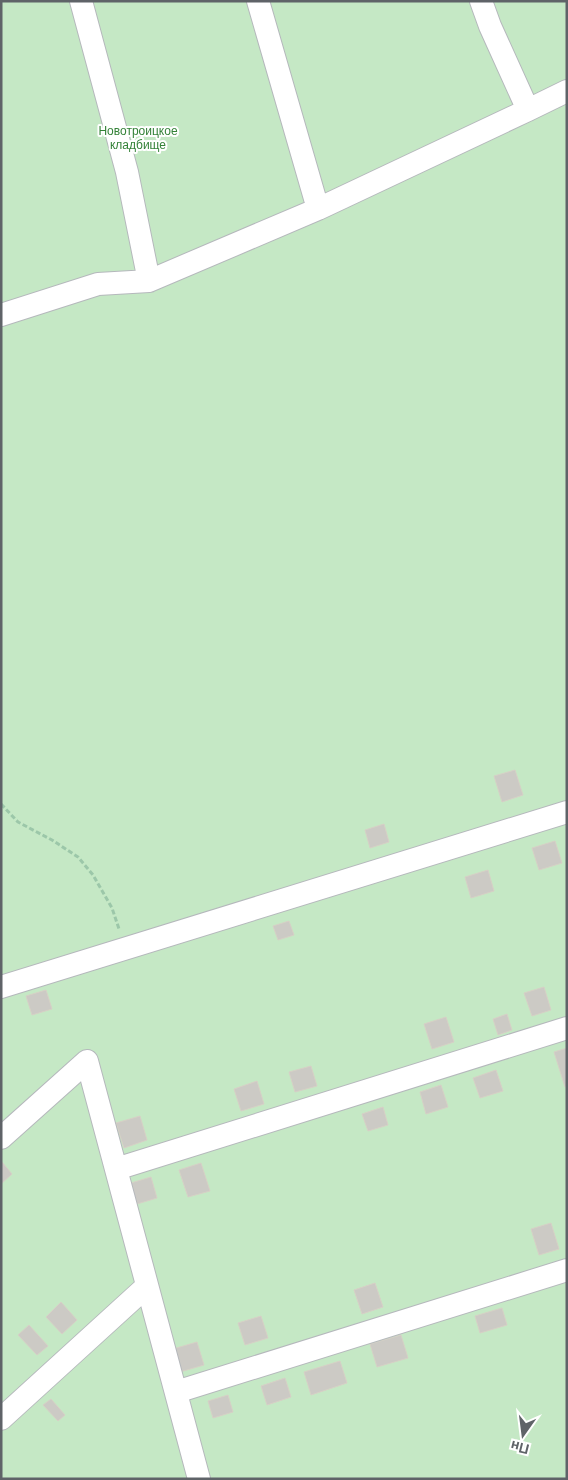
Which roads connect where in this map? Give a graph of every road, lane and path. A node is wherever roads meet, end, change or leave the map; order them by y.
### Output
1 (82, 1) edge
2 (258, 1) edge
3 (481, 1) edge
4 (567, 91) edge
5 (528, 110) junction
6 (318, 209) junction
7 (149, 281) junction
8 (1, 315) edge
9 (1, 804) edge
10 (567, 812) edge
11 (125, 949) junction
12 (1, 987) edge
13 (567, 1028) edge
14 (1, 1138) edge
15 (116, 1169) junction
16 (567, 1270) edge
17 (147, 1286) junction
18 (176, 1392) junction
19 (1, 1419) edge
20 (199, 1479) edge

1 - 7 lane
2 - 6 lane
3 - 5 lane
4 - 5 lane
5 - 6 lane
6 - 7 lane
7 - 8 lane
9 - 11 path
10 - 11 lane
11 - 12 lane
13 - 15 lane
14 - 15 lane
15 - 17 lane
16 - 18 lane
17 - 18 lane
17 - 19 lane
18 - 20 lane

